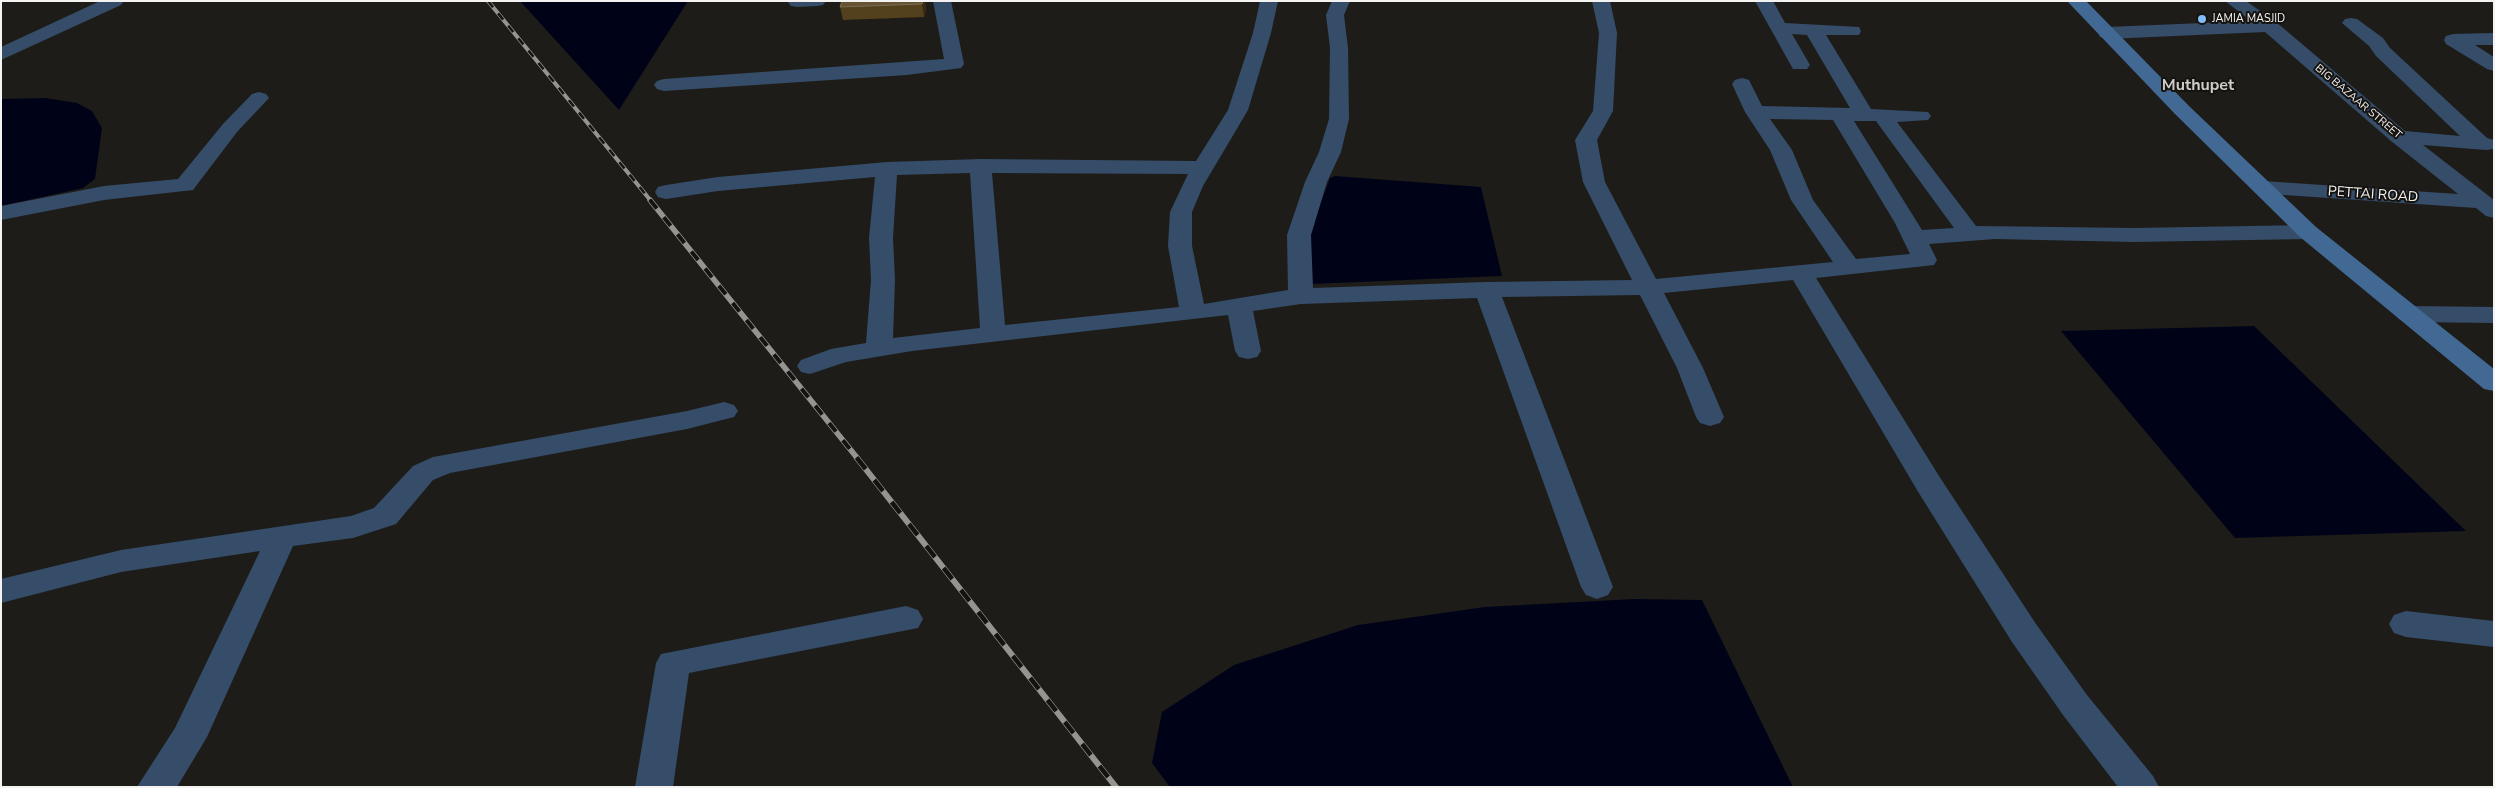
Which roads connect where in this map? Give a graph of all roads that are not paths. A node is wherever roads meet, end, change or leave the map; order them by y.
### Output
1 (115, 1) edge
2 (817, 1) edge
3 (942, 1) edge
4 (1269, 1) edge
5 (1341, 1) edge
6 (1601, 1) edge
7 (1764, 1) edge
8 (2076, 1) edge
9 (2234, 1) edge
10 (797, 2) edge
11 (2351, 23) dead end
12 (2270, 26) junction
13 (1778, 28) junction
14 (1812, 29) junction
15 (1852, 31) dead end
16 (2107, 33) junction
17 (2494, 39) edge
18 (1, 54) edge
19 (1800, 65) dead end
20 (2494, 65) edge
21 (1742, 84) dead end
22 (664, 85) dead end
23 (259, 98) dead end
24 (1755, 112) junction
25 (1839, 113) junction
26 (1874, 115) junction
27 (1921, 116) dead end
28 (2398, 137) junction
29 (2487, 144) edge
30 (981, 166) junction
31 (1202, 168) junction
32 (887, 169) junction
33 (2263, 188) junction
34 (666, 192) dead end
35 (2488, 206) edge
36 (1, 212) edge
37 (2308, 232) junction
38 (1970, 234) junction
39 (1914, 238) junction
40 (1849, 267) junction
41 (1800, 272) junction
42 (1649, 287) junction
43 (1486, 289) junction
44 (1301, 296) junction
45 (1240, 306) junction
46 (1193, 313) junction
47 (2408, 314) junction
48 (2494, 315) edge
49 (993, 334) junction
50 (879, 348) junction
51 (1248, 350) dead end
52 (810, 366) dead end
53 (2494, 383) edge
54 (724, 411) dead end
55 (1710, 417) dead end
56 (282, 536) junction
57 (1597, 587) dead end
58 (1, 591) edge
59 (906, 619) dead end
60 (2406, 624) dead end
61 (2494, 634) edge
62 (156, 787) edge
63 (654, 787) edge
64 (2140, 787) edge

1 - 18 street
2 - 10 street
3 - 22 street
4 - 31 street
5 - 44 street
6 - 42 street
7 - 13 street
8 - 16 main road
9 - 12 street, BIG BAZAAR STREET
11 - 29 street
12 - 16 street
12 - 28 street, BIG BAZAAR STREET
13 - 14 street
13 - 19 street
14 - 15 street
14 - 26 street
16 - 33 main road
17 - 20 street
21 - 24 street
23 - 36 street
24 - 25 street
24 - 40 street
25 - 26 street
25 - 39 street
26 - 27 street
26 - 38 street
28 - 29 street
28 - 35 street, BIG BAZAAR STREET
30 - 31 street
30 - 32 street
30 - 49 street
31 - 46 street
32 - 34 street
32 - 50 street
33 - 35 street, PETTAI ROAD
33 - 37 main road
37 - 38 street
37 - 47 main road
38 - 39 street
39 - 40 street
40 - 41 street
41 - 42 street
41 - 64 street
42 - 43 street
42 - 55 street
43 - 44 street
43 - 57 street
44 - 45 street
45 - 46 street
45 - 51 street
46 - 49 street
47 - 48 street
47 - 53 main road
49 - 50 street
50 - 52 street
54 - 56 street
56 - 58 street
56 - 62 street
59 - 63 street
60 - 61 street

